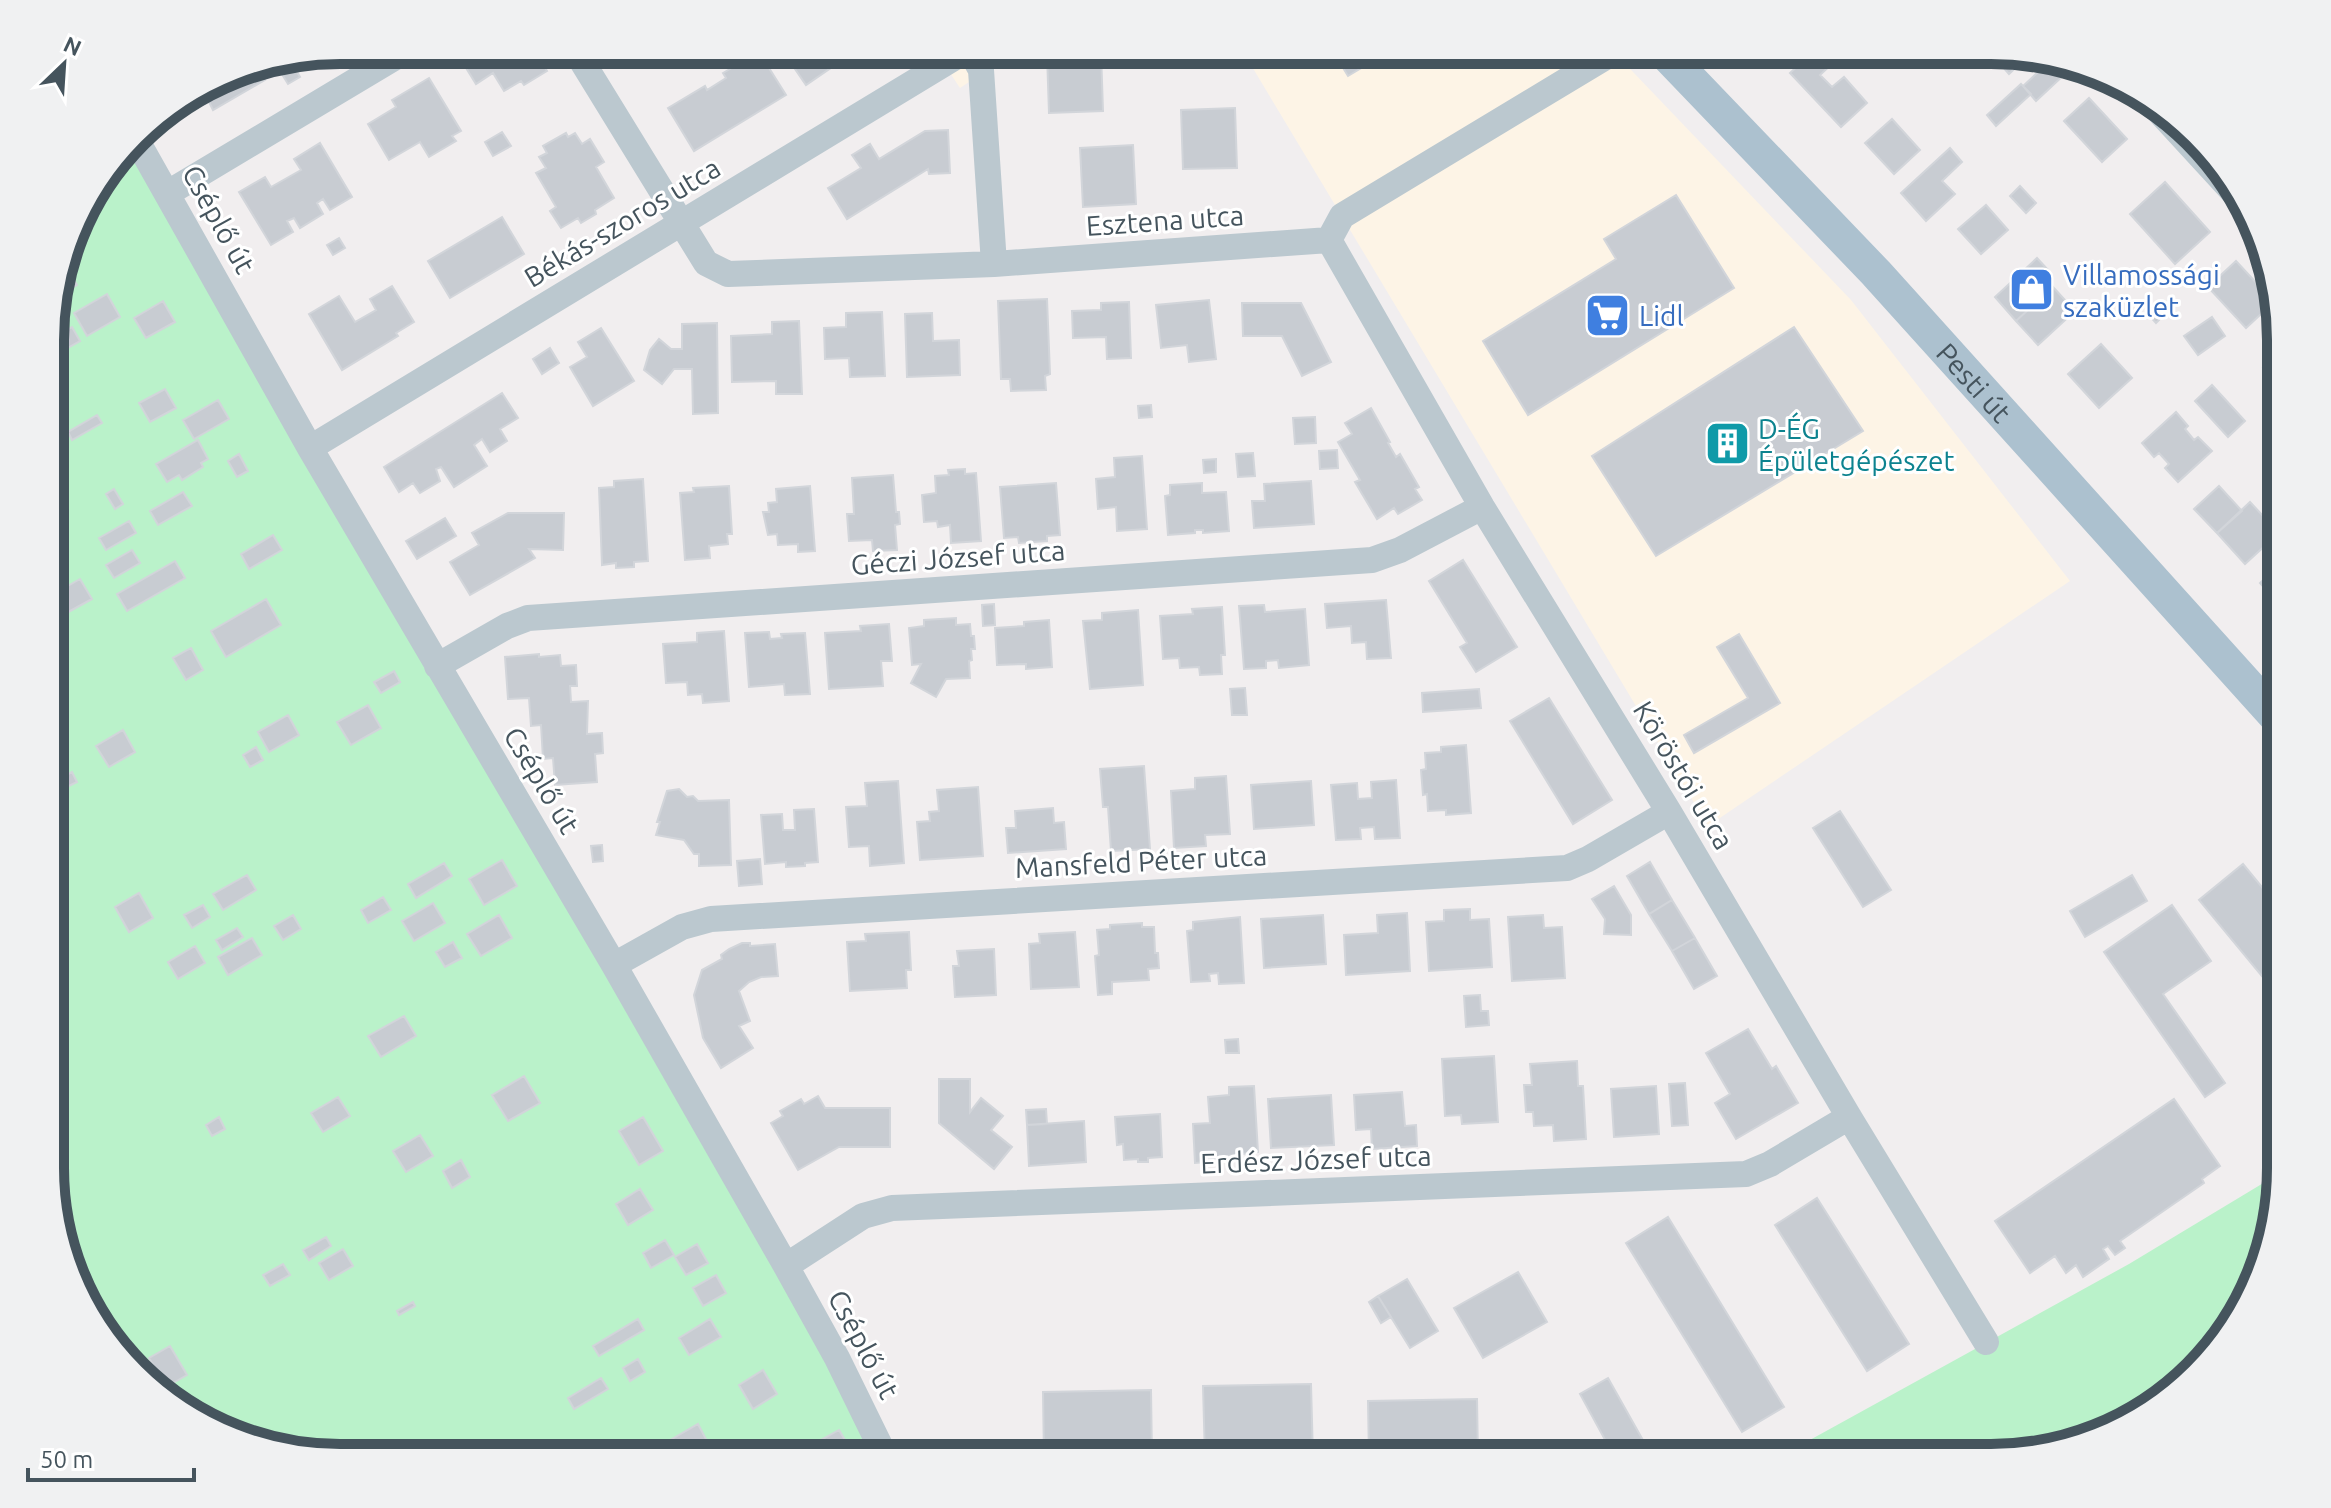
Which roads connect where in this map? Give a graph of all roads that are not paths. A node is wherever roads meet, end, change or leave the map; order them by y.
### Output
1 (384, 64) edge
2 (584, 64) edge
3 (945, 64) edge
4 (977, 64) edge
5 (1594, 64) edge
6 (1675, 64) edge
7 (142, 148) edge
8 (168, 193) junction
9 (683, 224) junction
10 (1329, 240) junction
11 (994, 264) junction
12 (310, 448) junction
13 (1482, 507) junction
14 (437, 666) junction
15 (2266, 705) edge
16 (1669, 812) junction
17 (614, 965) junction
18 (1849, 1117) junction
19 (786, 1266) junction
20 (1986, 1342) dead end
21 (879, 1444) edge

1 - 8 street
2 - 9 street, Esztena utca
3 - 9 street, Békás-szoros utca
4 - 11 street
5 - 10 street
6 - 15 main road, Pesti út
7 - 8 street, Cséplő út
8 - 12 street, Cséplő út
9 - 11 street, Esztena utca
9 - 12 street, Békás-szoros utca
10 - 11 street, Esztena utca
10 - 13 street, Köröstói utca
12 - 14 street, Cséplő út
13 - 14 street, Géczi József utca
13 - 16 street, Köröstói utca
14 - 17 street, Cséplő út
16 - 17 street, Mansfeld Péter utca
16 - 18 street, Köröstói utca
17 - 19 street, Cséplő út
18 - 19 street, Erdész József utca
18 - 20 street, Köröstói utca
19 - 21 street, Cséplő út

